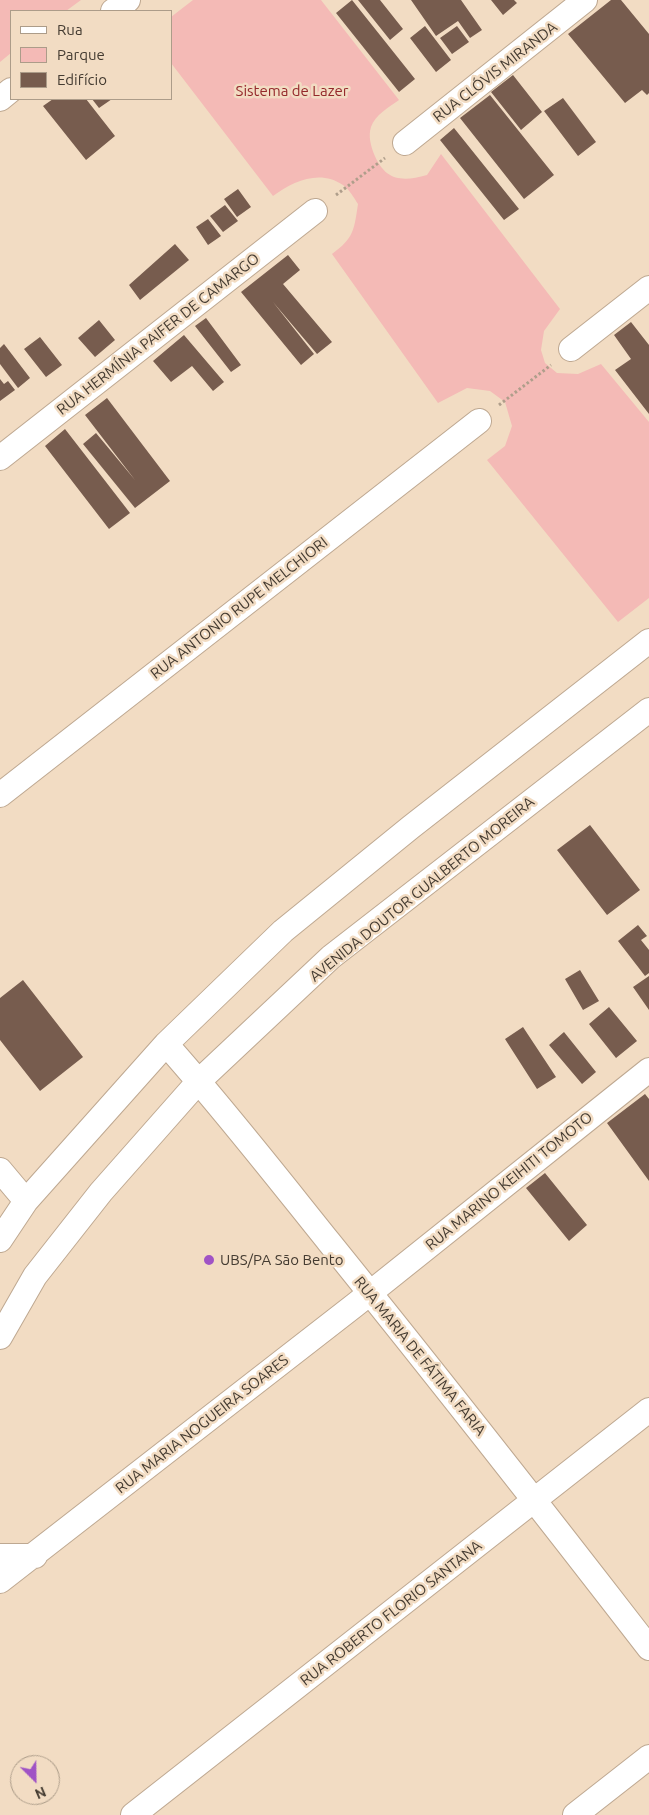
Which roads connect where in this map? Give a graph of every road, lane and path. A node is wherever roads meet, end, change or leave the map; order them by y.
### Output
1 (128, 0) edge
2 (585, 0) edge
3 (114, 10) edge
4 (10, 91) edge
5 (0, 99) edge
6 (405, 143) joint
7 (315, 211) joint
8 (649, 288) edge
9 (571, 349) joint
10 (478, 421) joint
11 (0, 458) edge
12 (649, 642) edge
13 (649, 710) edge
14 (0, 795) edge
15 (166, 1044) junction
16 (649, 1070) edge
17 (199, 1081) junction
18 (0, 1170) edge
19 (26, 1201) junction
20 (0, 1240) edge
21 (370, 1293) junction
22 (0, 1337) edge
23 (649, 1410) edge
24 (535, 1500) junction
25 (0, 1556) edge
26 (34, 1556) junction
27 (0, 1581) edge
28 (649, 1648) edge
29 (649, 1757) edge
30 (133, 1815) edge
31 (575, 1815) edge

1 - 3 street
2 - 6 street, RUA CLÓVIS MIRANDA
4 - 5 street
6 - 7 path
7 - 11 street, RUA HERMÍNIA PAIFER DE CAMARGO
8 - 9 street
9 - 10 path
10 - 14 street, RUA ANTONIO RUPE MELCHIORI
12 - 15 street
13 - 17 street, AVENIDA DOUTOR GUALBERTO MOREIRA
15 - 17 street, RUA MARIA DE FÁTIMA FARIA
15 - 19 street
16 - 21 street, RUA MARINO KEIHITI TOMOTO
17 - 21 street, RUA MARIA DE FÁTIMA FARIA
17 - 22 street, AVENIDA DOUTOR GUALBERTO MOREIRA
18 - 19 street
19 - 20 street
21 - 24 street, RUA MARIA DE FÁTIMA FARIA
21 - 26 street, RUA MARIA NOGUEIRA SOARES
23 - 24 street, RUA ROBERTO FLORIO SANTANA
24 - 28 street, RUA MARIA DE FÁTIMA FARIA
24 - 30 street, RUA ROBERTO FLORIO SANTANA
25 - 26 street
26 - 27 street, RUA MARIA NOGUEIRA SOARES
29 - 31 street

